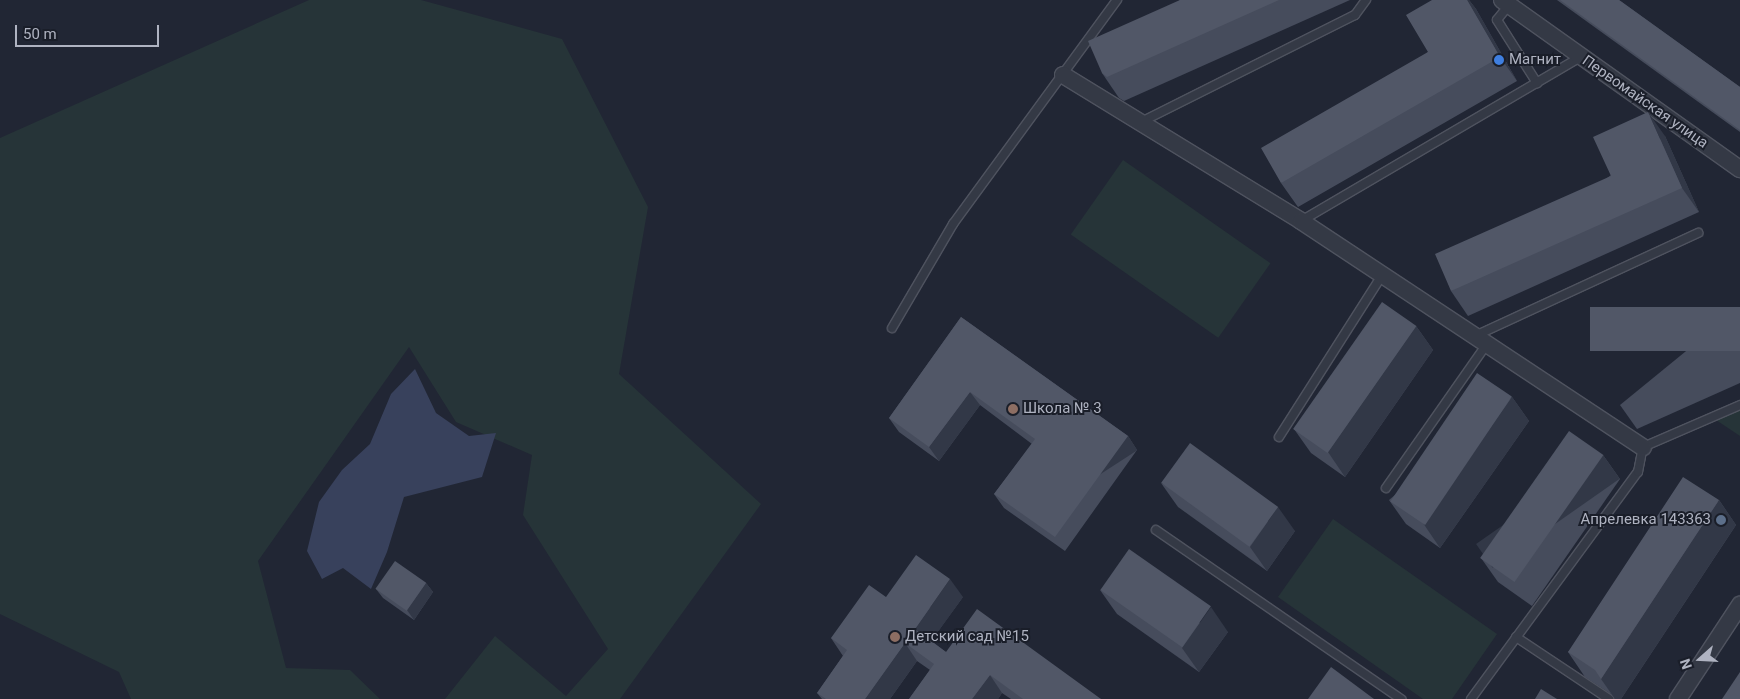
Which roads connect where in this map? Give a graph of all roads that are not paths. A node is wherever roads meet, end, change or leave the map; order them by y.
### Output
1 (1117, 0) edge
2 (1366, 0) edge
3 (1505, 2) edge
4 (1580, 56) junction
5 (1062, 75) junction
6 (1537, 84) junction
7 (1143, 121) junction
8 (1740, 169) edge
9 (1301, 221) junction
10 (1698, 233) dead end
11 (1381, 277) junction
12 (892, 328) dead end
13 (1480, 341) junction
14 (1740, 405) edge
15 (1279, 437) dead end
16 (1643, 448) junction
17 (1386, 488) dead end
18 (1156, 530) dead end
19 (1740, 606) edge
20 (1516, 637) junction
21 (1401, 699) edge
22 (1471, 699) edge
23 (1609, 699) edge
24 (1678, 699) edge

1 - 5 lane
2 - 7 lane
3 - 4 street, Первомайская улица
3 - 6 lane
4 - 6 lane
4 - 8 street, Первомайская улица
5 - 7 street
5 - 12 lane
6 - 9 lane
7 - 9 street
9 - 11 street
10 - 13 lane
11 - 13 street
11 - 15 lane
13 - 16 street
13 - 17 lane
14 - 16 lane
16 - 20 lane
18 - 21 lane
19 - 24 street
20 - 22 lane
20 - 23 lane

